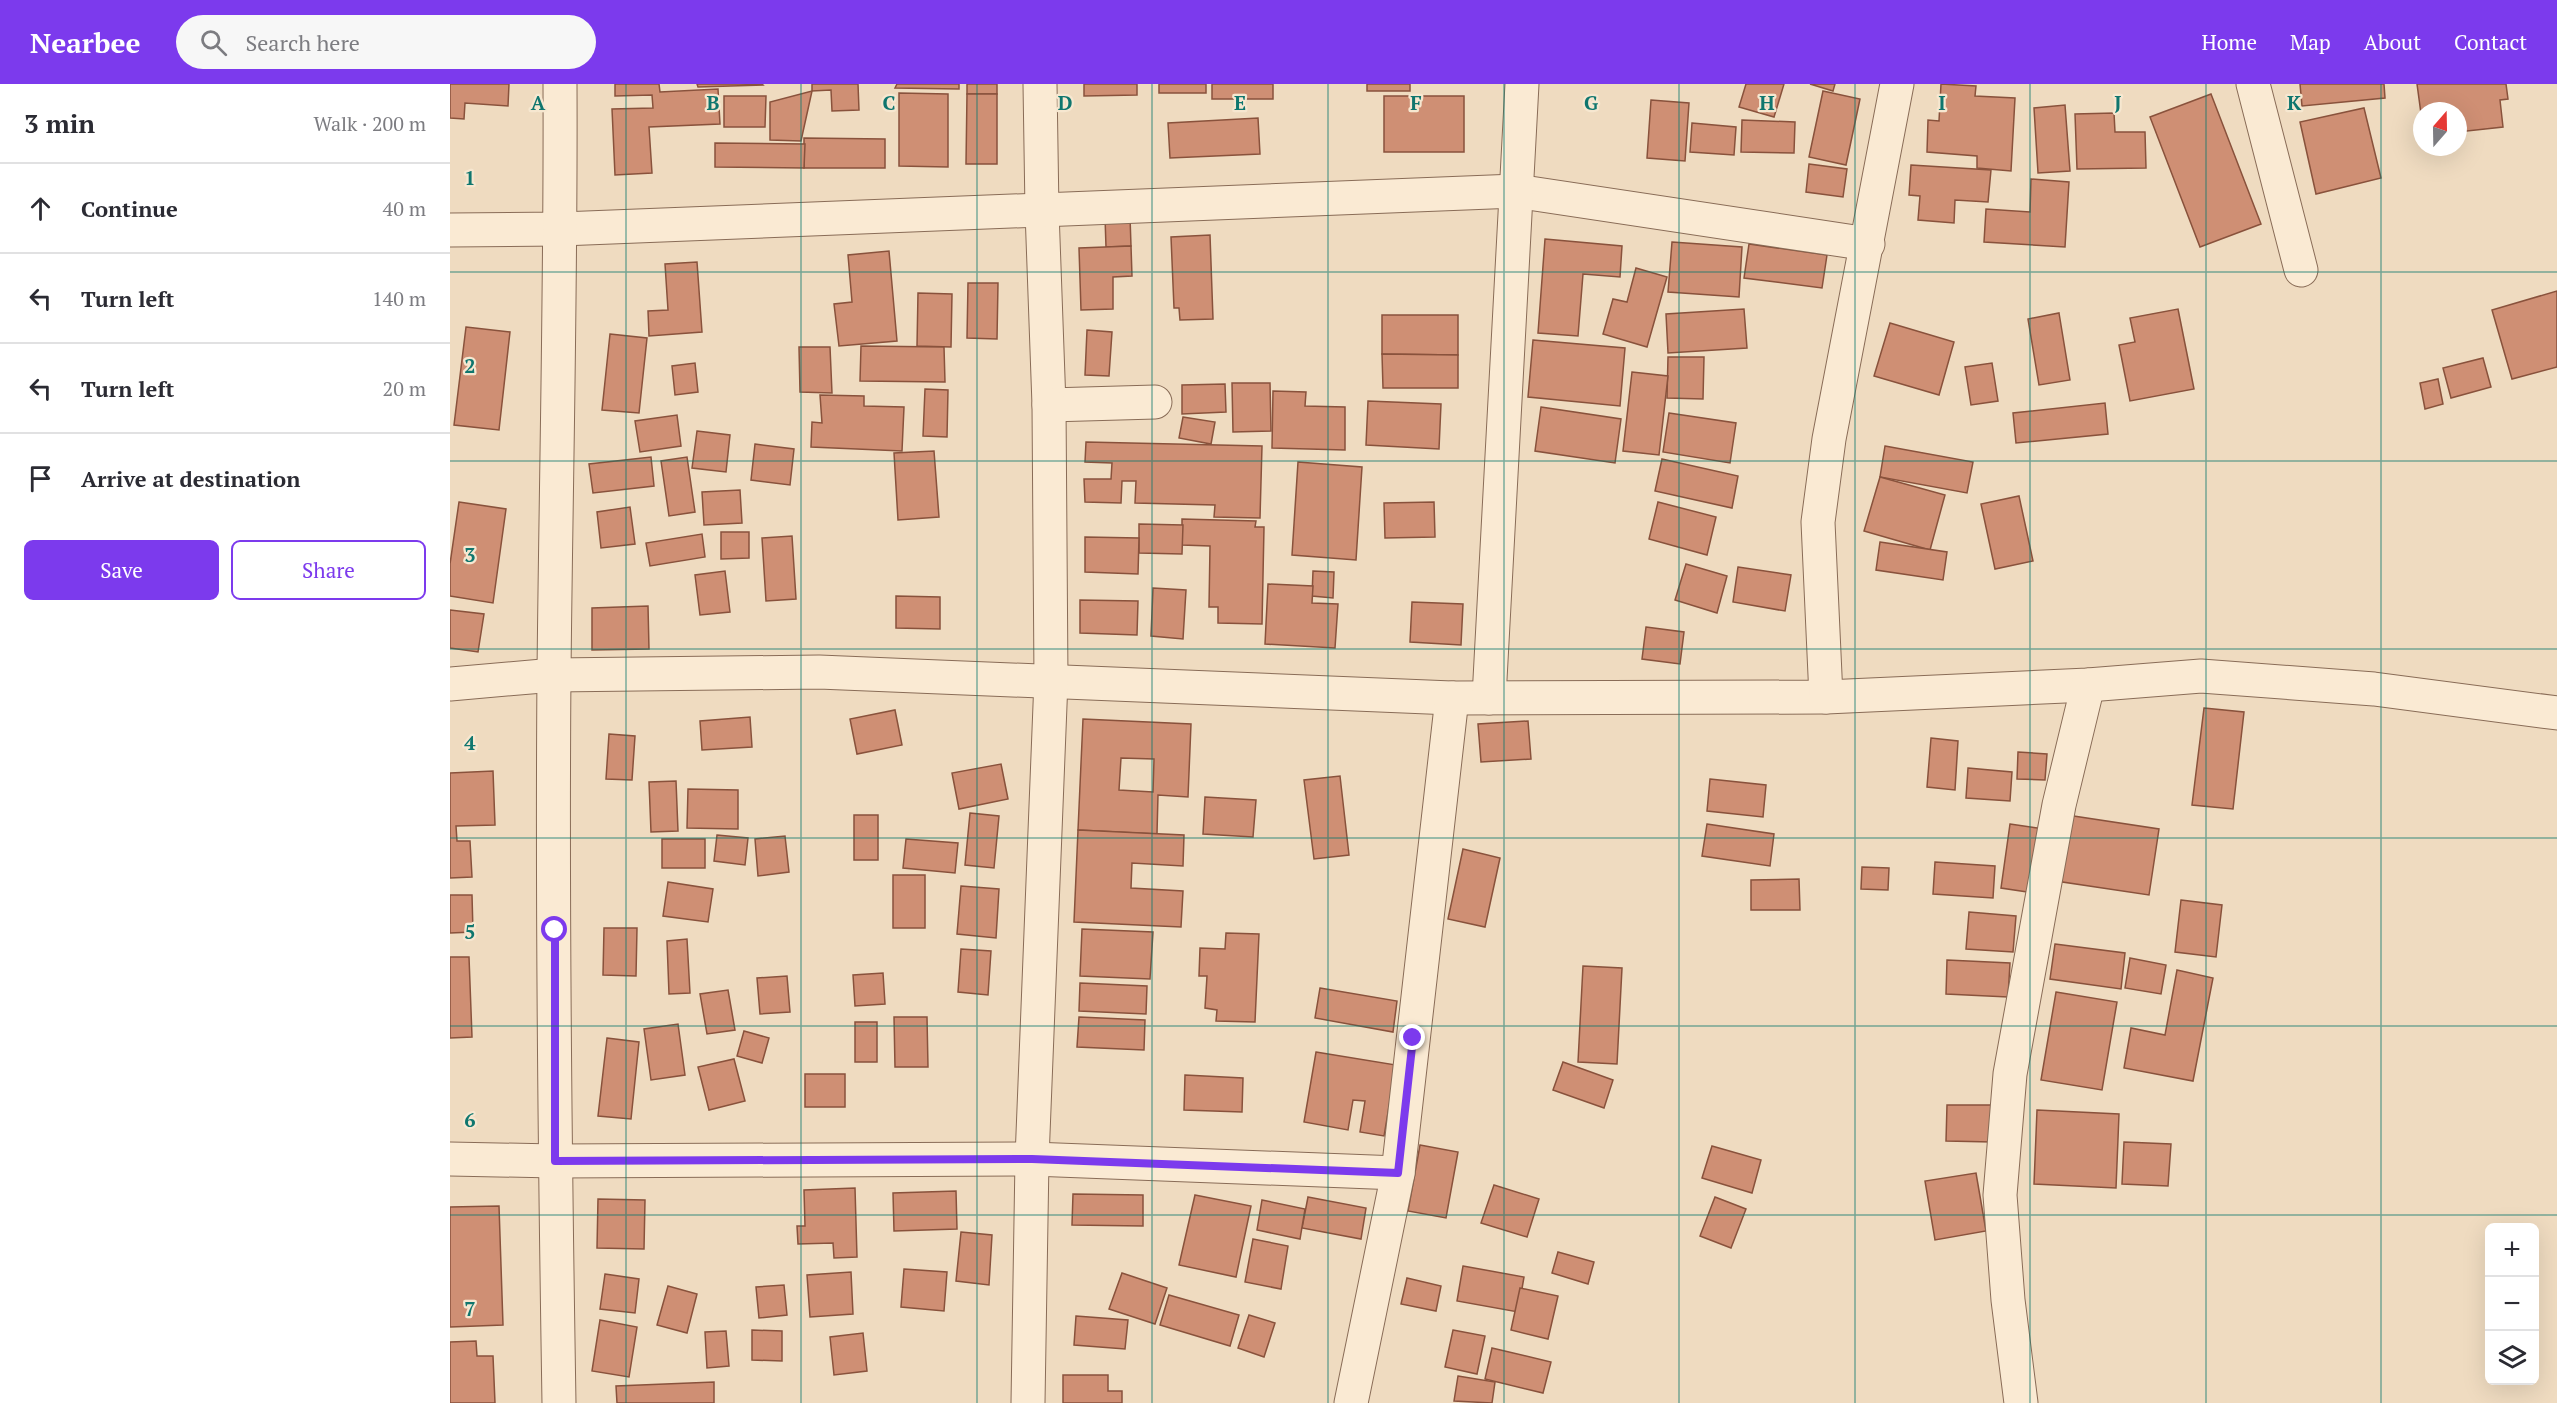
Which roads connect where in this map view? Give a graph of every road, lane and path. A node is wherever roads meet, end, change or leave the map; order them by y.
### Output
1 (560, 84) edge
2 (1040, 84) edge
3 (1522, 84) edge
4 (1897, 84) edge
5 (2253, 84) edge
6 (1516, 191) junction
7 (1042, 211) junction
8 (561, 229) junction
9 (450, 231) edge
10 (1868, 244) junction
11 (2301, 270) dead end
12 (1155, 402) dead end
13 (1049, 405) junction
14 (554, 675) junction
15 (1051, 680) junction
16 (450, 684) edge
17 (2088, 685) junction
18 (1826, 697) junction
19 (1452, 698) junction
20 (1489, 698) junction
21 (2557, 714) edge
22 (450, 1158) edge
23 (1032, 1159) junction
24 (555, 1161) junction
25 (1398, 1173) junction
26 (559, 1403) edge
27 (1028, 1403) edge
28 (1351, 1403) edge
29 (2021, 1403) edge

1 - 8 street
2 - 7 street
3 - 6 street
4 - 10 street
5 - 11 street
6 - 7 street
6 - 10 street
6 - 20 street
7 - 8 street
7 - 13 street
8 - 9 street
8 - 14 street
10 - 18 street
12 - 13 street
13 - 15 street
14 - 15 street
14 - 16 street
14 - 24 street
15 - 19 street
15 - 23 street
17 - 18 street
17 - 21 street
17 - 29 street
18 - 20 street
19 - 20 street
19 - 25 street
22 - 24 street
23 - 24 street
23 - 25 street
23 - 27 street
24 - 26 street
25 - 28 street

